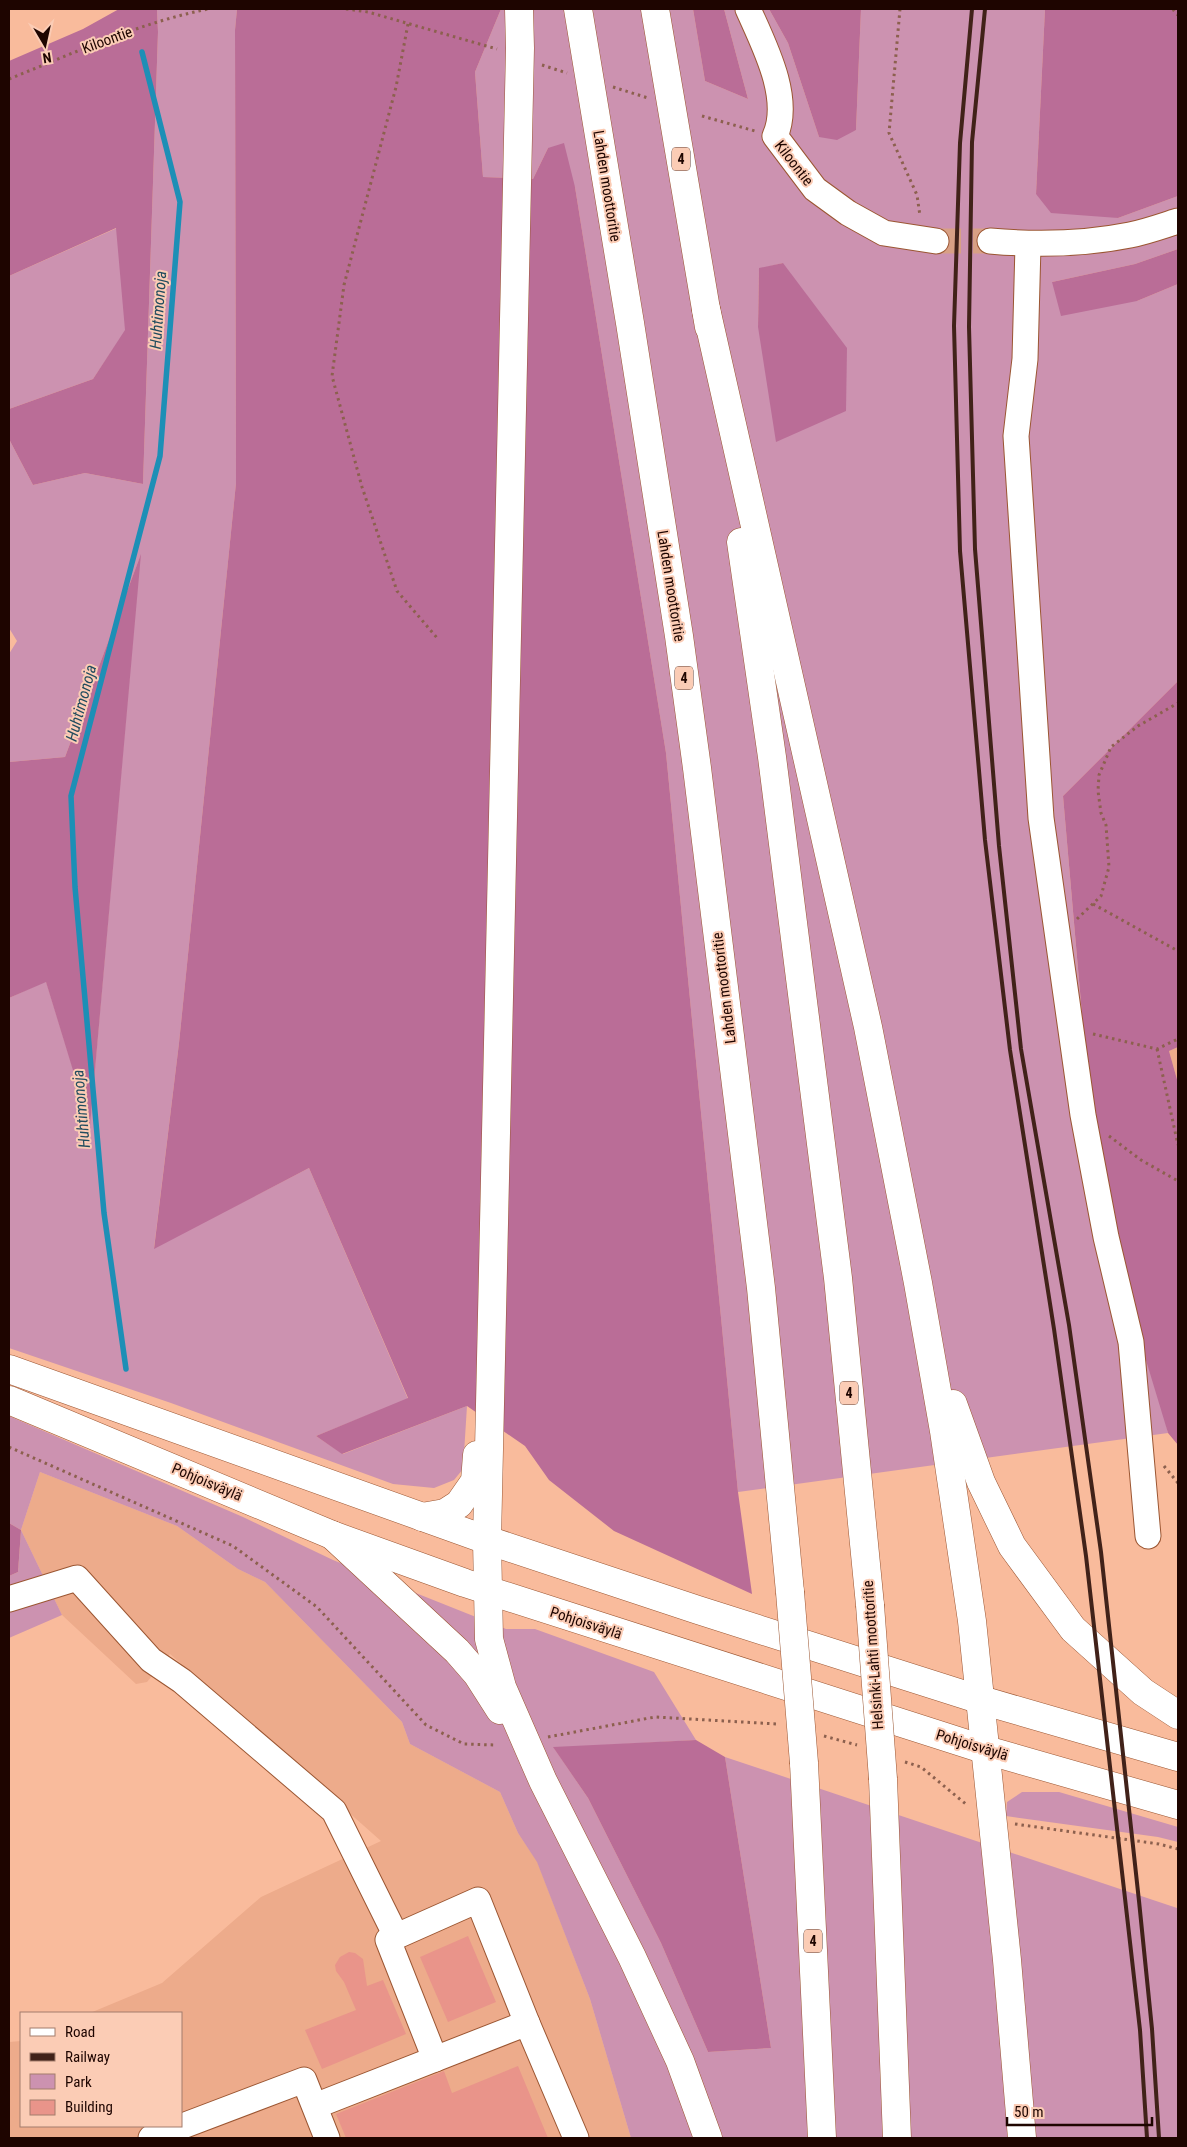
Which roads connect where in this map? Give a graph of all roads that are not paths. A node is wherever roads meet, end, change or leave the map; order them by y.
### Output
1 (519, 9) edge
2 (578, 9) edge
3 (655, 9) edge
4 (748, 9) edge
5 (1178, 221) edge
6 (929, 240) tunnel mouth
7 (990, 241) tunnel mouth
8 (1028, 245) junction
9 (706, 309) junction
10 (918, 1283) junction
11 (9, 1369) edge
12 (9, 1400) edge
13 (489, 1416) junction
14 (422, 1517) junction
15 (332, 1535) junction
16 (1148, 1536) dead end
17 (487, 1540) junction
18 (486, 1590) junction
19 (9, 1599) edge
20 (981, 1700) junction
21 (1178, 1715) edge
22 (986, 1750) junction
23 (1178, 1757) edge
24 (543, 1782) junction
25 (1178, 1805) edge
26 (396, 1936) junction
27 (527, 2023) junction
28 (435, 2059) junction
29 (315, 2106) junction
30 (182, 2126) edge
31 (180, 2127) edge
32 (822, 2129) edge
33 (151, 2138) edge
34 (327, 2138) edge
35 (576, 2138) edge
36 (708, 2138) edge
37 (897, 2138) edge
38 (1022, 2138) edge

1 - 13 main road
2 - 32 main road, Lahden moottoritie / 4, bridge
3 - 9 main road, 4
4 - 6 street, Kiloontie
5 - 8 street
7 - 8 street
8 - 16 street
9 - 10 main road
9 - 37 main road, Helsinki-Lahti moottoritie / 4, bridge
10 - 20 main road
10 - 21 main road
11 - 14 main road
12 - 15 main road, Pohjoisväylä
13 - 14 main road
13 - 17 main road
14 - 17 main road
15 - 18 main road, Pohjoisväylä
15 - 24 main road
17 - 18 main road
17 - 20 main road
18 - 22 main road, Pohjoisväylä
18 - 24 main road
19 - 26 street
20 - 22 main road
20 - 23 main road
22 - 25 main road, Pohjoisväylä
22 - 38 main road
24 - 36 main road
26 - 27 street
26 - 28 street
27 - 28 street
27 - 35 street
28 - 29 street
29 - 30 street
29 - 34 street
31 - 33 street

